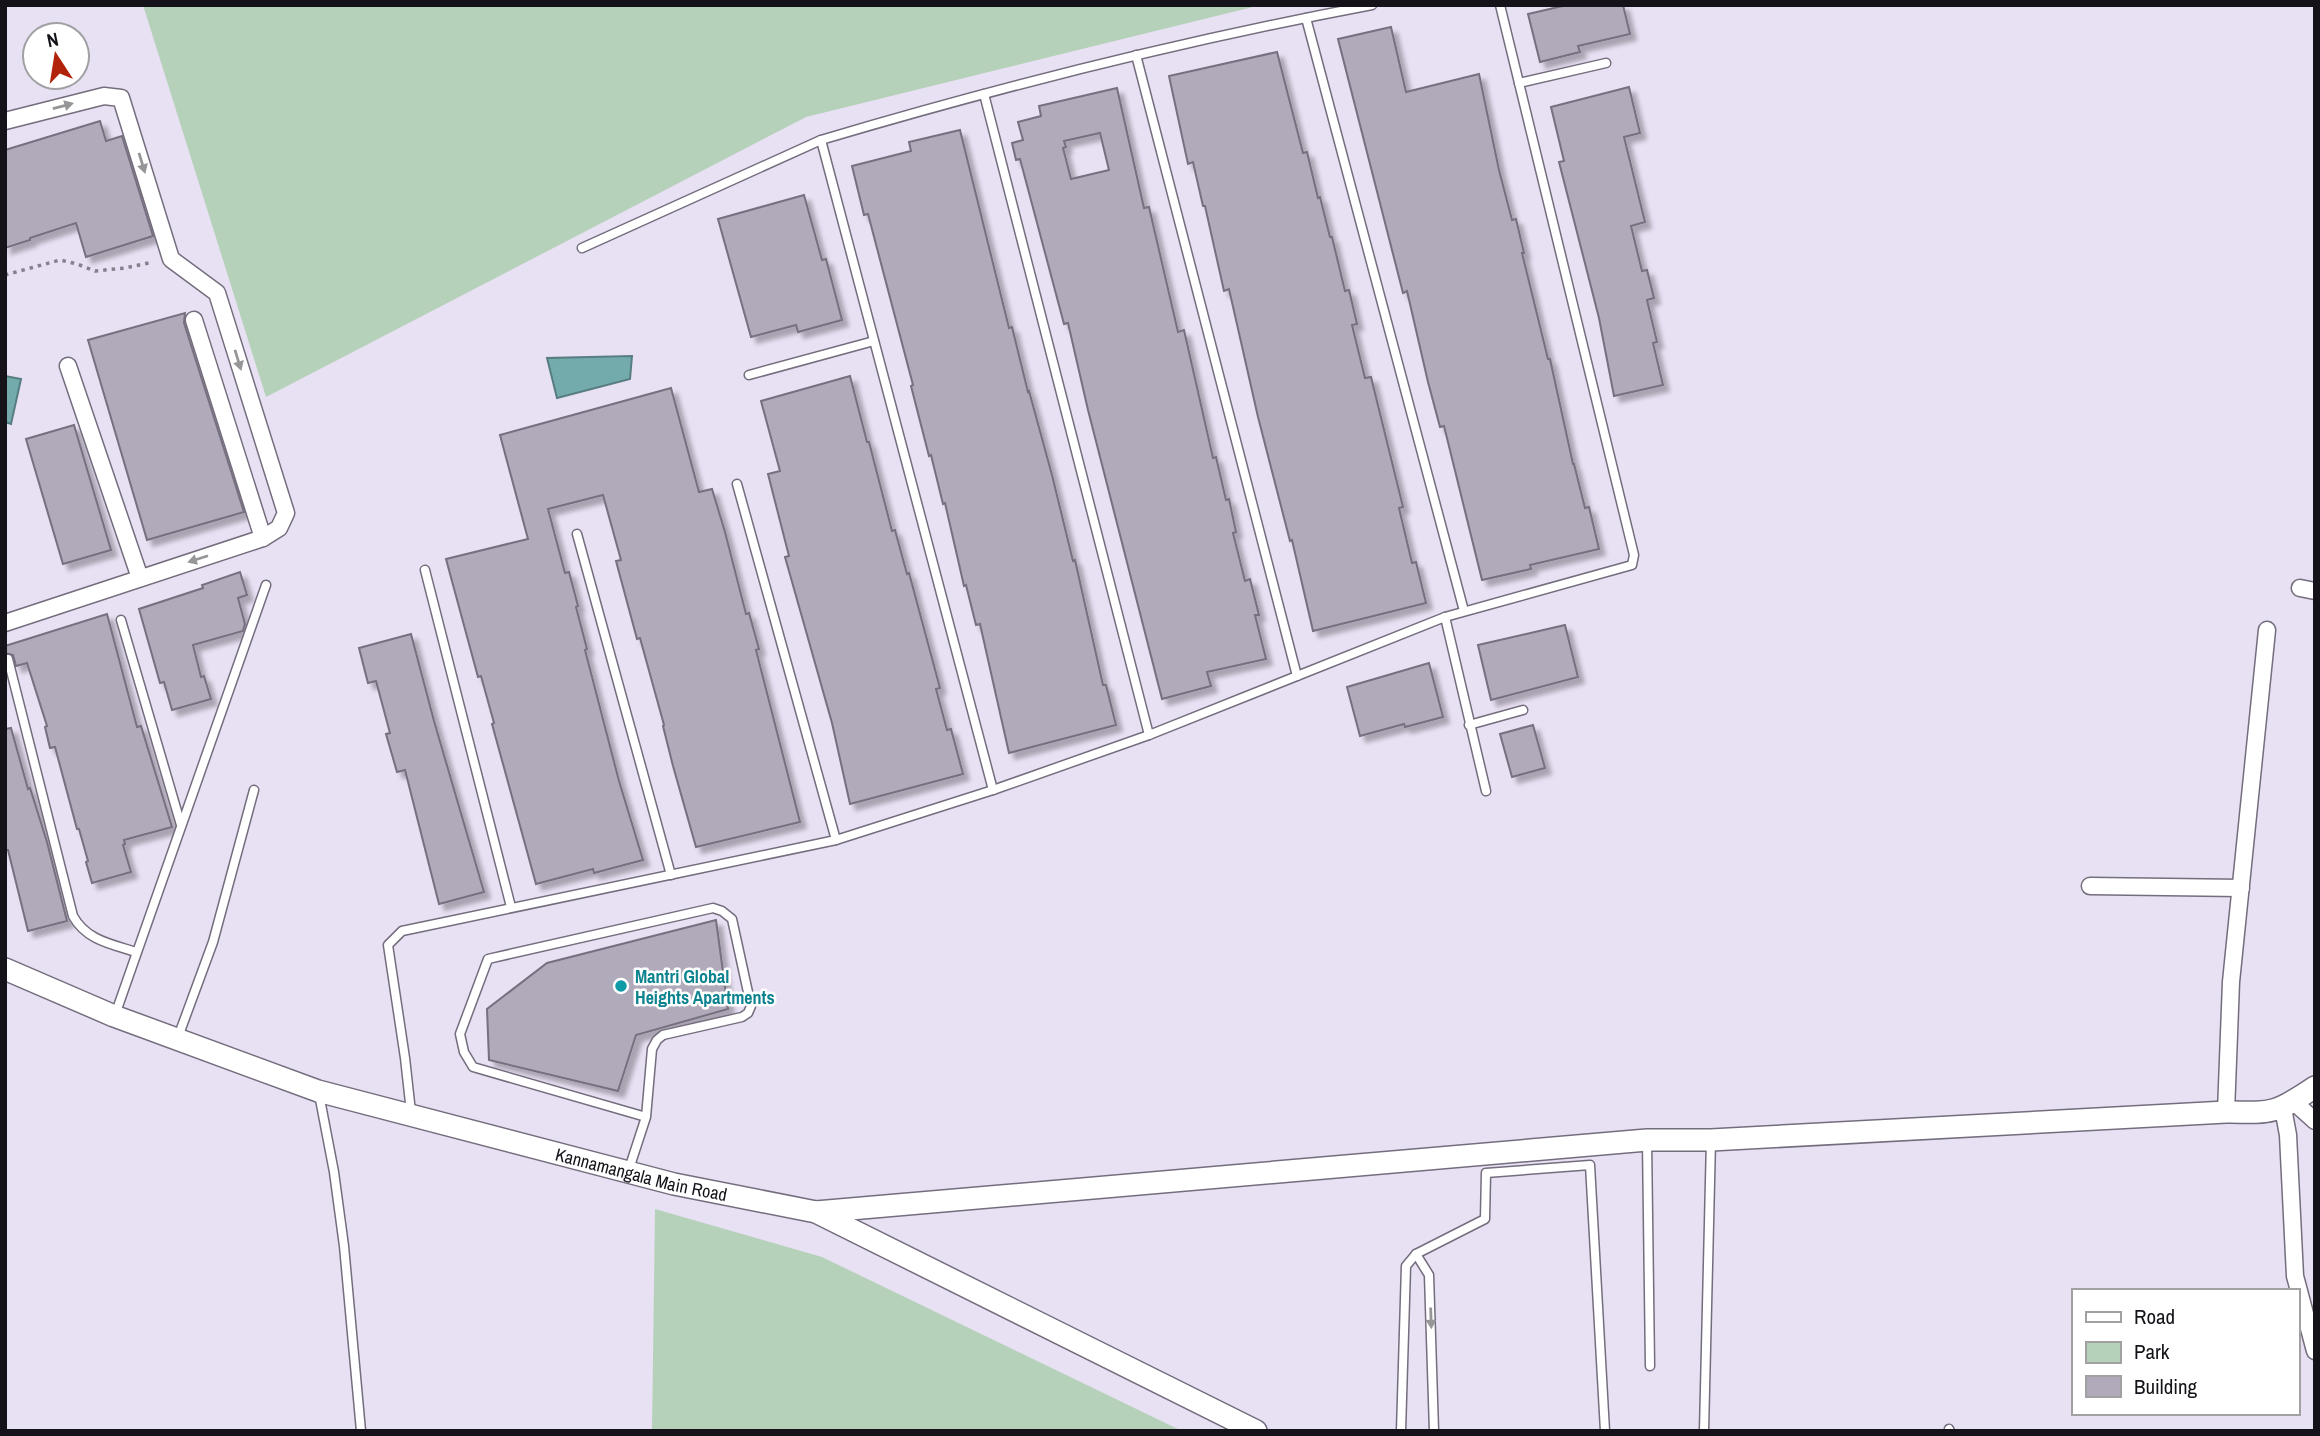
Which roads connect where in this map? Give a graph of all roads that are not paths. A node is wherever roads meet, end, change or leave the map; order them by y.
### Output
1 (1372, 5) edge
2 (1500, 5) edge
3 (1306, 18) junction
4 (1136, 55) junction
5 (1606, 63) dead end
6 (1519, 83) junction
7 (984, 94) junction
8 (5, 121) edge
9 (821, 140) junction
10 (582, 248) dead end
11 (194, 320) dead end
12 (874, 341) junction
13 (68, 366) dead end
14 (749, 375) dead end
15 (737, 484) dead end
16 (577, 534) dead end
17 (263, 538) junction
18 (425, 570) dead end
19 (140, 578) junction
20 (266, 585) dead end
21 (1464, 611) junction
22 (1446, 617) junction
23 (121, 620) dead end
24 (5, 623) edge
25 (2267, 630) dead end
26 (8, 659) dead end
27 (1297, 676) junction
28 (1524, 710) dead end
29 (1469, 725) junction
30 (1149, 735) junction
31 (254, 790) dead end
32 (993, 790) junction
33 (1486, 790) dead end
34 (181, 825) junction
35 (836, 840) junction
36 (671, 875) junction
37 (2090, 886) dead end
38 (2241, 888) junction
39 (511, 906) junction
40 (136, 952) junction
41 (5, 969) edge
42 (114, 1016) junction
43 (177, 1040) junction
44 (2315, 1087) edge
45 (318, 1091) junction
46 (2289, 1105) junction
47 (2226, 1112) junction
48 (411, 1115) junction
49 (646, 1117) junction
50 (2315, 1121) edge
51 (1647, 1140) junction
52 (1711, 1140) junction
53 (628, 1172) junction
54 (816, 1212) junction
55 (1416, 1254) junction
56 (2298, 1289) edge
57 (2299, 1291) edge
58 (2315, 1351) edge
59 (1650, 1366) dead end
60 (361, 1431) edge
61 (1256, 1431) edge
62 (1401, 1431) edge
63 (1434, 1431) edge
64 (1605, 1431) edge
65 (1704, 1431) edge

1 - 3 lane
2 - 6 lane
3 - 4 lane
3 - 21 lane
4 - 7 lane
4 - 27 lane
5 - 6 lane
6 - 21 lane
7 - 9 lane
7 - 30 lane
8 -> 17 street
9 - 10 lane
9 - 12 lane
11 - 17 street
12 - 14 lane
12 - 32 lane
13 - 19 street
15 - 35 lane
16 - 36 lane
17 -> 19 street
18 - 39 lane
19 - 24 street
20 - 34 lane
21 - 22 lane
22 - 27 lane
22 - 29 lane
23 - 34 lane
25 - 38 street
26 - 40 lane
27 - 30 lane
28 - 29 lane
29 - 33 lane
30 - 32 lane
31 - 43 lane
32 - 35 lane
34 - 40 lane
35 - 36 lane
36 - 39 lane
37 - 38 street
38 - 47 street
39 - 48 lane
40 - 42 lane
41 - 42 street, Kannamangala Main Road
42 - 43 street, Kannamangala Main Road
43 - 45 street, Kannamangala Main Road
44 - 46 street
45 - 48 street, Kannamangala Main Road
45 - 60 lane
46 - 47 street
46 - 50 street
46 - 56 street
47 - 52 street
48 - 53 street, Kannamangala Main Road
49 - 49 lane
49 - 53 lane
51 - 52 street
51 - 54 street
51 - 59 lane
52 - 65 lane
53 - 54 street, Kannamangala Main Road
54 - 61 street, Kannamangala Main Road
55 - 62 lane
55 -> 63 lane
55 - 64 lane
57 - 58 street

